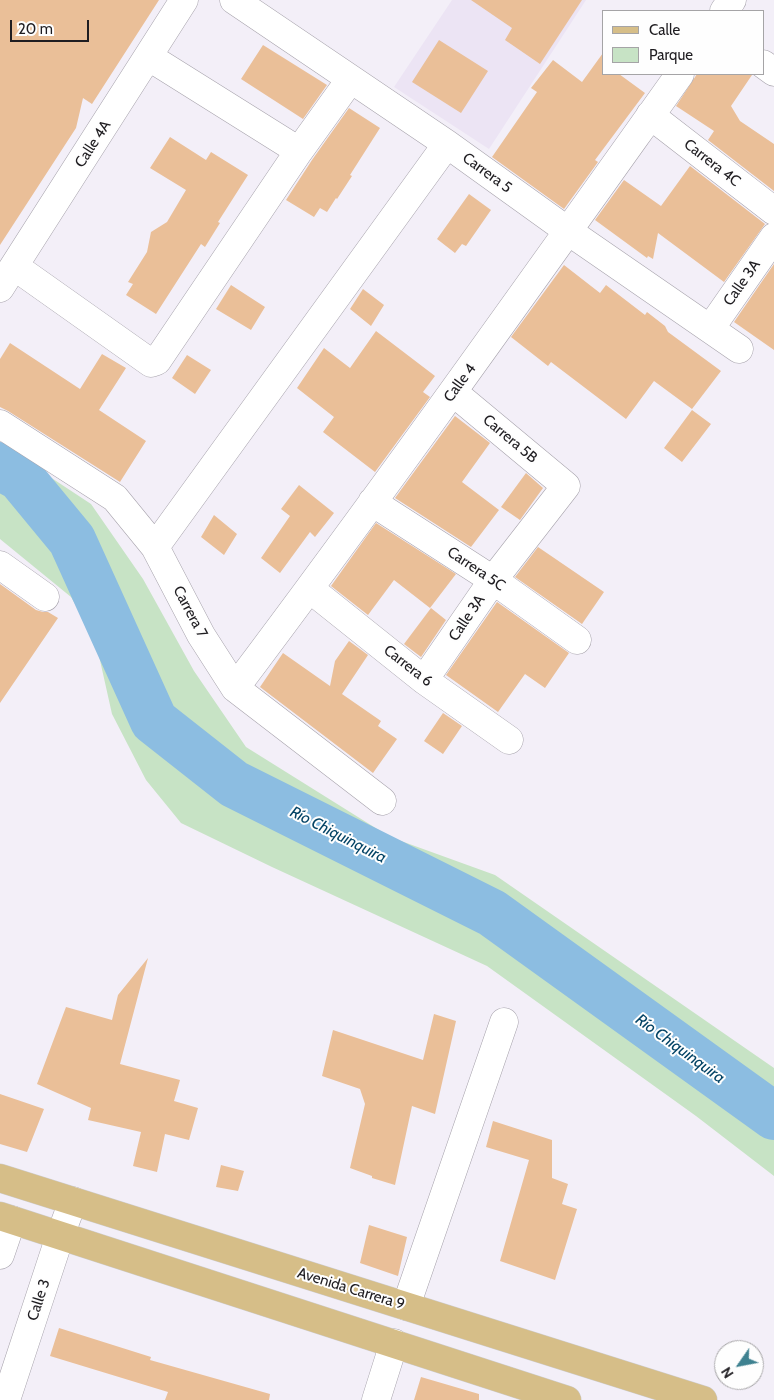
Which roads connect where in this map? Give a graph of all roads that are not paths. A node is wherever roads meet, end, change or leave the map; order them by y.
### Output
1 (184, 0) edge
2 (234, 0) edge
3 (149, 57) junction
4 (679, 75) edge
5 (350, 80) junction
6 (650, 115) junction
7 (447, 144) junction
8 (299, 151) junction
9 (774, 211) edge
10 (568, 231) junction
11 (774, 236) edge
12 (7, 277) edge
13 (710, 329) junction
14 (739, 349) dead end
15 (453, 392) junction
16 (0, 424) edge
17 (566, 486) joint
18 (372, 502) junction
19 (155, 547) junction
20 (2, 571) edge
21 (492, 580) junction
22 (310, 589) junction
23 (45, 597) dead end
24 (576, 640) dead end
25 (424, 680) junction
26 (235, 688) junction
27 (509, 740) dead end
28 (382, 801) dead end
29 (504, 1022) dead end
30 (0, 1178) edge
31 (73, 1201) junction
32 (6, 1218) edge
33 (60, 1236) junction
34 (0, 1255) edge
35 (406, 1306) junction
36 (394, 1344) junction
37 (6, 1400) edge
38 (376, 1400) edge
39 (567, 1400) edge
40 (703, 1400) edge

1 - 3 street, Calle 4A
2 - 5 street, Carrera 5
3 - 8 street
3 - 12 street, Calle 4A
4 - 6 street, Calle 4
5 - 7 street, Carrera 5
5 - 8 street
6 - 9 street, Carrera 4C
6 - 10 street, Calle 4
7 - 10 street, Carrera 5
7 - 19 street
8 - 12 street
10 - 13 street, Carrera 5
10 - 15 street, Calle 4
11 - 13 street, Calle 3A
13 - 14 street, Carrera 5
15 - 17 street, Carrera 5B
15 - 18 street, Calle 4
16 - 19 street, Carrera 7
17 - 21 street, Calle 3A
18 - 21 street, Carrera 5C
18 - 22 street, Calle 4
19 - 26 street, Carrera 7
20 - 23 street
21 - 24 street, Carrera 5C
21 - 25 street, Calle 3A
22 - 25 street, Carrera 6
22 - 26 street, Calle 4
25 - 27 street, Carrera 6
26 - 28 street, Carrera 7
29 - 35 street
30 - 31 main road, Avenida Carrera 9
31 - 33 street, Calle 3
31 - 35 main road, Avenida Carrera 9
32 - 33 main road
32 - 34 street
33 - 36 main road
33 - 37 street, Calle 3
35 - 40 main road, Avenida Carrera 9
36 - 38 street
36 - 39 main road

